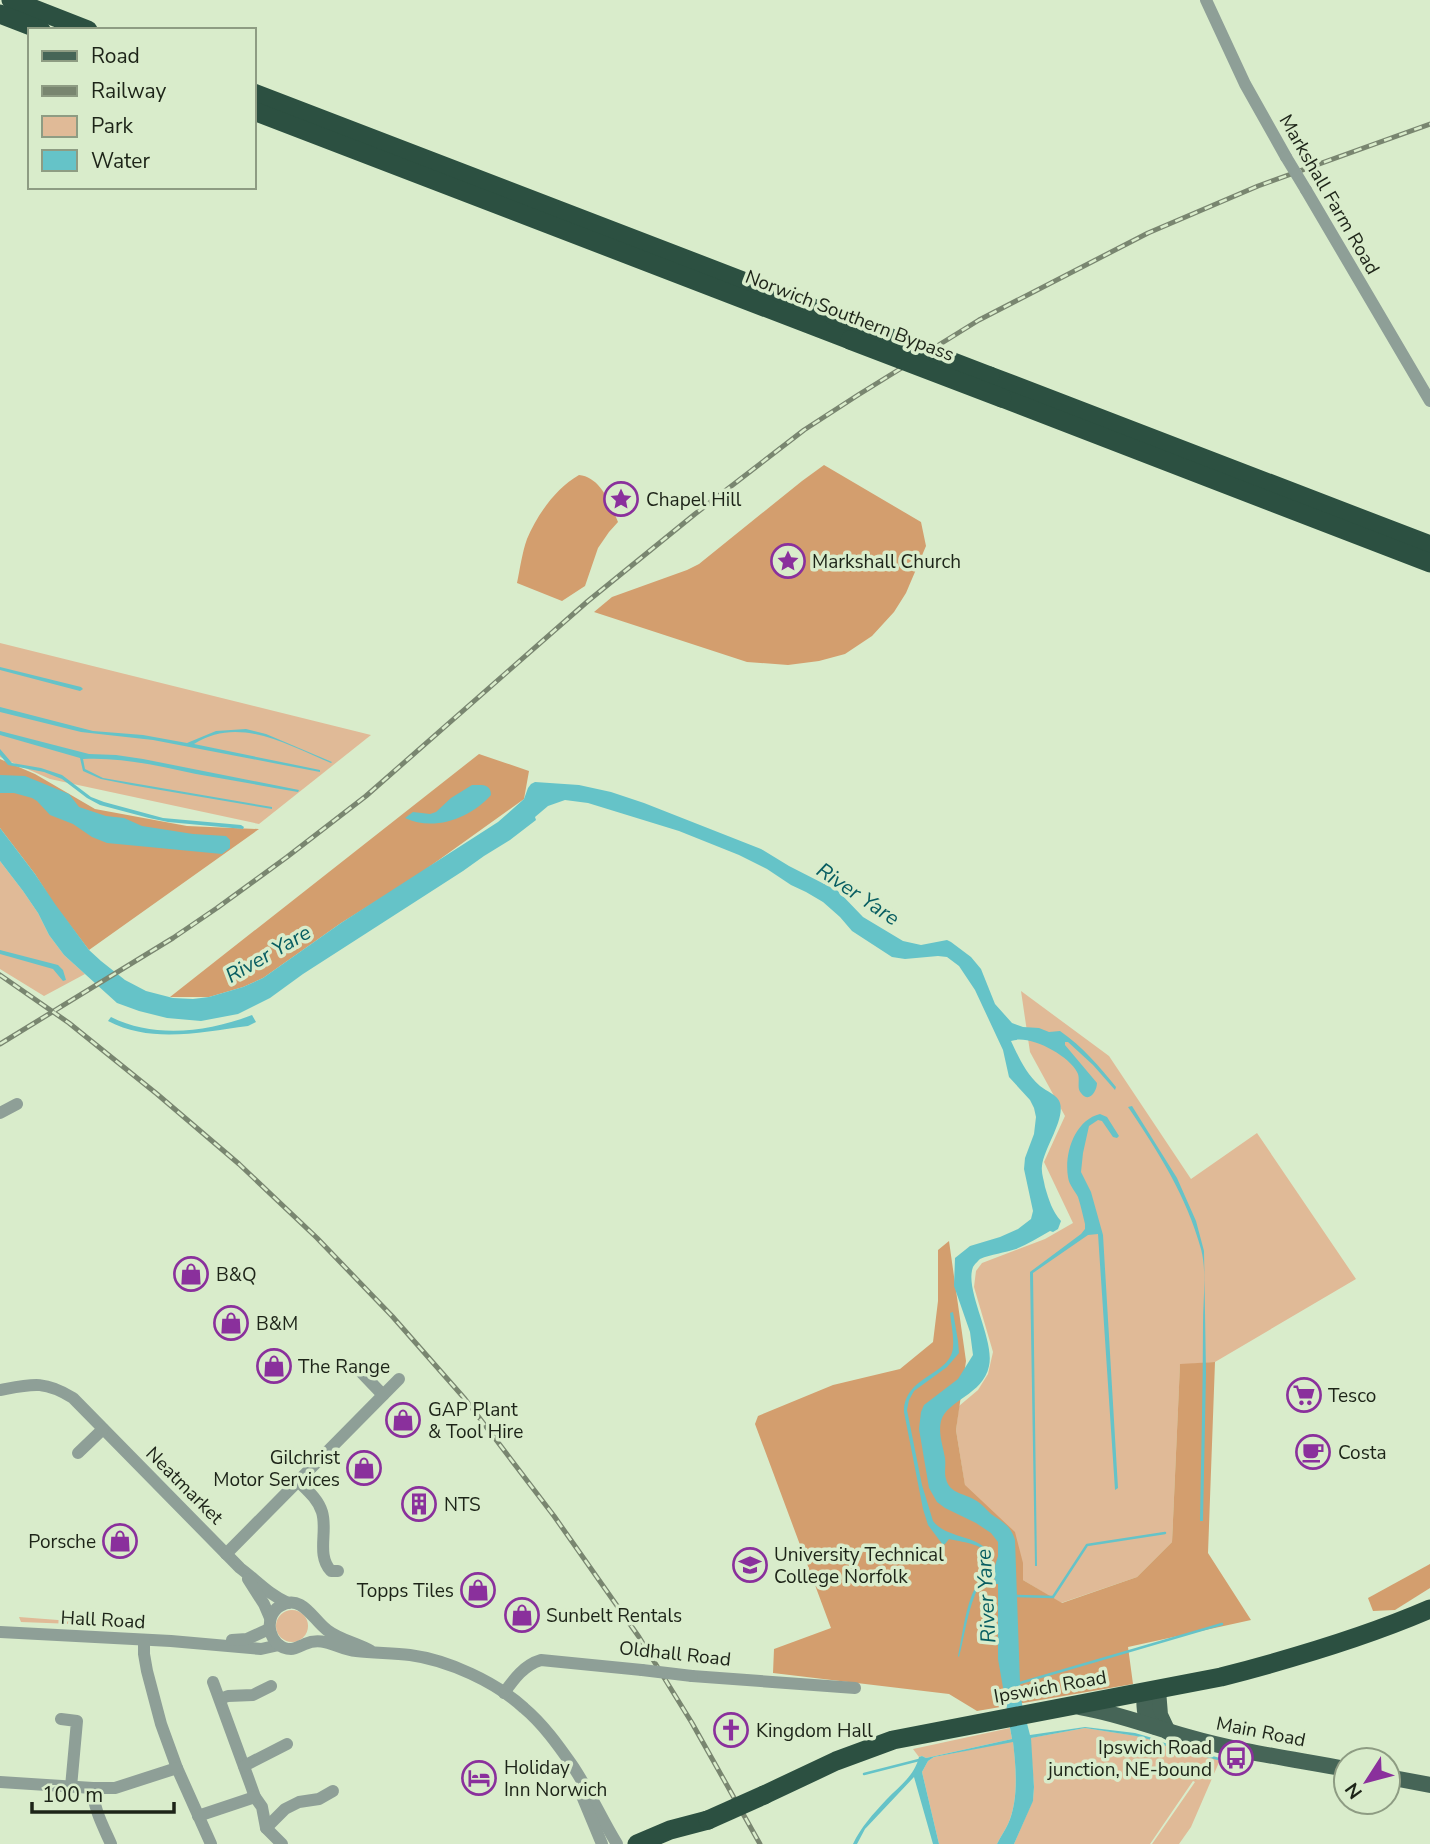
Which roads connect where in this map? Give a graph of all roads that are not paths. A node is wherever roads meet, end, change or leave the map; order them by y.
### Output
1 (10, 0) edge
2 (1206, 0) edge
3 (0, 14) edge
4 (36, 28) edge
5 (83, 28) edge
6 (256, 94) edge
7 (256, 112) edge
8 (1430, 401) edge
9 (1430, 545) edge
10 (1430, 563) edge
11 (17, 1104) dead end
12 (0, 1113) edge
13 (361, 1372) dead end
14 (399, 1379) dead end
15 (0, 1390) edge
16 (383, 1395) junction
17 (103, 1429) junction
18 (78, 1453) dead end
19 (298, 1481) junction
20 (226, 1554) junction
21 (240, 1568) junction
22 (338, 1571) dead end
23 (288, 1603) junction
24 (1430, 1607) edge
25 (314, 1616) junction
26 (270, 1624) junction
27 (0, 1632) edge
28 (144, 1640) junction
29 (204, 1643) junction
30 (308, 1643) junction
31 (279, 1645) junction
32 (371, 1651) junction
33 (213, 1682) dead end
34 (271, 1686) dead end
35 (855, 1688) dead end
36 (1151, 1691) junction
37 (504, 1693) junction
38 (220, 1699) junction
39 (1073, 1706) junction
40 (61, 1719) dead end
41 (1162, 1730) junction
42 (552, 1738) junction
43 (286, 1744) dead end
44 (244, 1766) junction
45 (1332, 1767) edge
46 (177, 1768) junction
47 (1402, 1780) edge
48 (0, 1782) edge
49 (1430, 1785) edge
50 (71, 1787) junction
51 (93, 1788) junction
52 (333, 1791) dead end
53 (255, 1797) junction
54 (198, 1816) junction
55 (700, 1826) junction
56 (266, 1828) junction
57 (111, 1844) edge
58 (211, 1844) edge
59 (282, 1844) edge
60 (602, 1844) edge
61 (617, 1844) edge
62 (637, 1844) edge
63 (658, 1844) edge
64 (674, 1844) edge

1 - 5 highway
2 - 8 street, Markshall Farm Road, bridge
3 - 4 highway
6 - 9 highway, Norwich Southern Bypass, bridge
7 - 10 highway, Norwich Southern Bypass, bridge
11 - 12 street
13 - 16 street
14 - 16 street
15 - 17 street, Neatmarket
16 - 19 street
17 - 18 street
17 - 20 street, Neatmarket
19 - 20 street
19 - 22 street
20 - 21 street, Neatmarket
21 - 23 street, Neatmarket
21 - 26 street, Neatmarket
23 - 25 street, Hall Road
23 - 26 street, Hall Road
24 - 36 highway, Ipswich Road
25 - 30 street
25 - 32 street, Hall Road
26 - 29 street, Hall Road
26 - 31 street
27 - 28 street, Hall Road
28 - 29 street, Hall Road
28 - 46 street
29 - 31 street, Hall Road
30 - 31 street, Hall Road
30 - 32 street, Hall Road
32 - 37 street, Hall Road
33 - 38 street
34 - 38 street
35 - 37 street, Oldhall Road, bridge
36 - 39 highway, Ipswich Road
36 - 41 main road
37 - 42 street, Hall Road
38 - 44 street
39 - 41 main road, Main Road
39 - 55 highway, Ipswich Road, bridge
40 - 50 street
41 - 45 main road, Main Road
42 - 60 street, Hall Road
42 - 61 street, Hall Road
43 - 44 street
44 - 53 street
46 - 51 street
46 - 54 street
47 - 49 main road
48 - 50 street
50 - 51 street
51 - 57 street
52 - 56 street
53 - 54 street
53 - 56 street
54 - 58 street
55 - 62 highway, Ipswich Road
55 - 63 highway, Ipswich Road
55 - 64 highway, Ipswich Road
56 - 59 street

